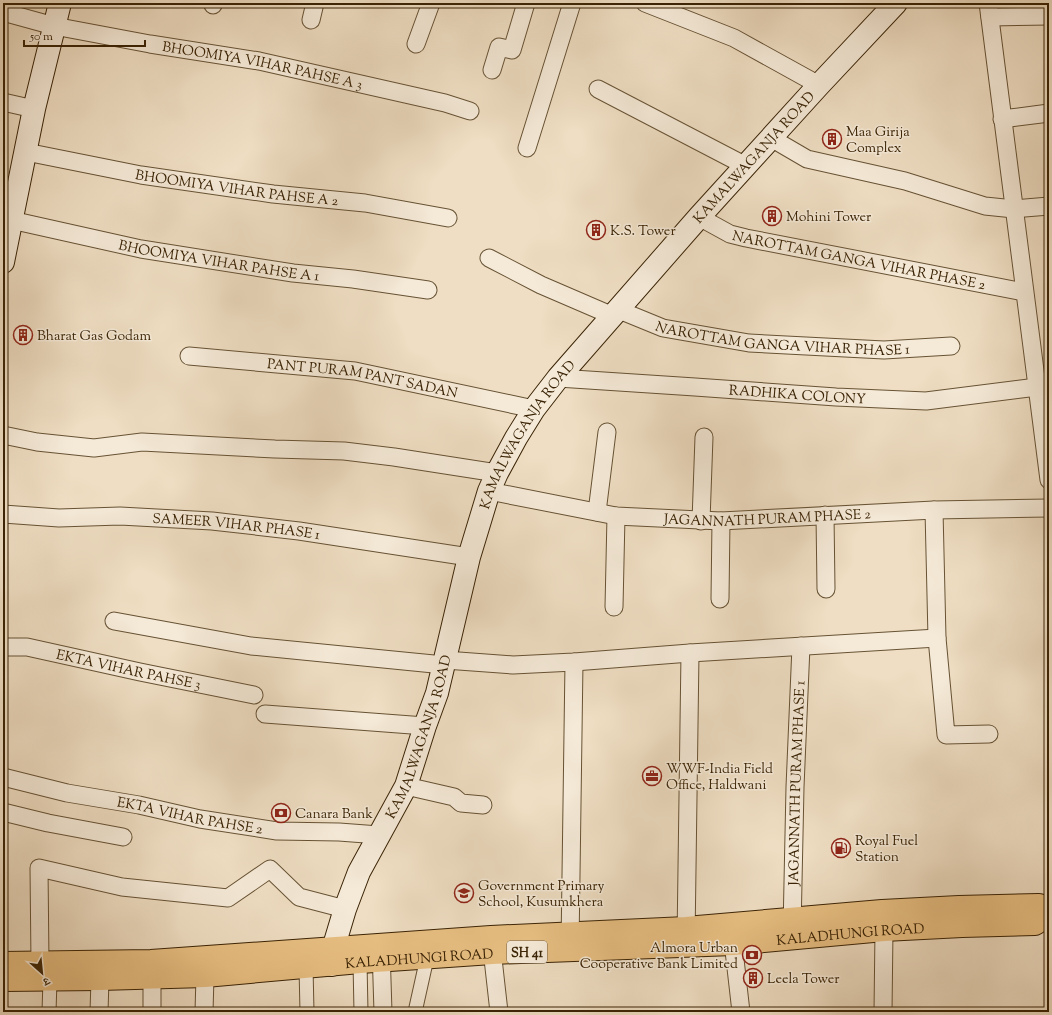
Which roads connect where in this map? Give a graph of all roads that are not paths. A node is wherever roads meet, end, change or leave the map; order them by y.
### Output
1 (60, 3) edge
2 (316, 3) edge
3 (431, 3) edge
4 (526, 3) edge
5 (572, 3) edge
6 (645, 3) edge
7 (896, 3) edge
8 (989, 10) edge
9 (3, 12) edge
10 (1049, 16) edge
11 (311, 20) dead end
12 (54, 26) junction
13 (416, 44) dead end
14 (492, 70) dead end
15 (819, 85) junction
16 (598, 89) dead end
17 (3, 102) edge
18 (34, 109) junction
19 (470, 112) dead end
20 (1049, 113) edge
21 (1002, 119) junction
22 (771, 138) junction
23 (527, 148) dead end
24 (26, 152) junction
25 (746, 166) junction
26 (1049, 206) edge
27 (1014, 209) junction
28 (9, 212) edge
29 (448, 218) dead end
30 (698, 218) junction
31 (489, 258) dead end
32 (3, 262) edge
33 (428, 290) dead end
34 (1024, 292) junction
35 (616, 313) junction
36 (950, 346) dead end
37 (189, 356) dead end
38 (1042, 369) edge
39 (558, 378) junction
40 (1037, 387) junction
41 (534, 409) junction
42 (607, 432) dead end
43 (3, 435) edge
44 (704, 437) dead end
45 (1049, 480) edge
46 (493, 482) junction
47 (1049, 508) edge
48 (934, 510) junction
49 (597, 512) junction
50 (3, 514) edge
51 (824, 515) junction
52 (616, 516) junction
53 (701, 520) junction
54 (721, 522) junction
55 (469, 557) junction
56 (826, 589) dead end
57 (720, 599) dead end
58 (614, 607) dead end
59 (114, 621) dead end
60 (937, 638) junction
61 (801, 646) junction
62 (3, 647) edge
63 (690, 652) junction
64 (444, 662) junction
65 (574, 662) junction
66 (254, 695) dead end
67 (265, 714) dead end
68 (425, 726) junction
69 (989, 734) dead end
70 (3, 777) edge
71 (406, 786) junction
72 (483, 805) dead end
73 (3, 812) edge
74 (379, 834) junction
75 (123, 837) dead end
76 (345, 909) junction
77 (1049, 909) edge
78 (1049, 915) edge
79 (883, 920) junction
80 (792, 929) junction
81 (732, 934) junction
82 (686, 937) junction
83 (570, 942) junction
84 (491, 945) junction
85 (382, 953) junction
86 (333, 957) junction
87 (427, 958) junction
88 (360, 962) junction
89 (3, 963) edge
90 (306, 967) junction
91 (45, 971) junction
92 (205, 976) junction
93 (152, 978) junction
94 (100, 979) junction
95 (3, 980) edge
96 (49, 1012) edge
97 (99, 1012) edge
98 (152, 1012) edge
99 (204, 1012) edge
100 (307, 1012) edge
101 (361, 1012) edge
102 (383, 1012) edge
103 (415, 1012) edge
104 (499, 1012) edge
105 (741, 1012) edge
106 (883, 1012) edge

1 - 12 main road
2 - 11 street
3 - 13 street
4 - 14 street
5 - 23 street
6 - 15 street
7 - 15 main road, KAMALWAGANJA ROAD
8 - 10 street
8 - 21 street
9 - 12 street, BHOOMIYA VIHAR PAHSE A 3
12 - 18 main road
12 - 19 street, BHOOMIYA VIHAR PAHSE A 3
15 - 22 main road, KAMALWAGANJA ROAD
16 - 25 street
17 - 18 street
18 - 24 main road
20 - 21 street
21 - 27 street
22 - 25 main road, KAMALWAGANJA ROAD
22 - 27 street
24 - 28 main road
24 - 29 street, BHOOMIYA VIHAR PAHSE A 2
25 - 30 main road, KAMALWAGANJA ROAD
26 - 27 street
27 - 34 street
28 - 32 main road
28 - 33 street, BHOOMIYA VIHAR PAHSE A 1
30 - 34 street, NAROTTAM GANGA VIHAR PHASE 2
30 - 35 main road, KAMALWAGANJA ROAD
31 - 35 street, NAROTTAM GANGA VIHAR PHASE 1
34 - 38 street
35 - 36 street, NAROTTAM GANGA VIHAR PHASE 1
35 - 39 main road, KAMALWAGANJA ROAD
37 - 41 street, PANT PURAM PANT SADAN
38 - 40 street
39 - 40 street, RADHIKA COLONY
39 - 41 main road, KAMALWAGANJA ROAD
40 - 45 street
41 - 46 main road, KAMALWAGANJA ROAD
42 - 49 street
43 - 46 street, JAGANNATH PURAM PHASE 2
44 - 53 street
46 - 49 street, JAGANNATH PURAM PHASE 2
46 - 55 main road, KAMALWAGANJA ROAD
47 - 48 street, JAGANNATH PURAM PHASE 2
48 - 51 street, JAGANNATH PURAM PHASE 2
48 - 60 street
49 - 52 street, JAGANNATH PURAM PHASE 2
50 - 55 street, SAMEER VIHAR PHASE 1
51 - 54 street, JAGANNATH PURAM PHASE 2
51 - 56 street
52 - 53 street, JAGANNATH PURAM PHASE 2
52 - 58 street
53 - 54 street, JAGANNATH PURAM PHASE 2
54 - 57 street
55 - 64 main road, KAMALWAGANJA ROAD
59 - 64 street
60 - 61 street
60 - 69 street
61 - 63 street
61 - 80 street, JAGANNATH PURAM PHASE 1
62 - 66 street, EKTA VIHAR PAHSE 3
63 - 65 street
63 - 82 street
64 - 65 street
64 - 68 main road, KAMALWAGANJA ROAD
65 - 83 street
67 - 68 street
68 - 71 main road, KAMALWAGANJA ROAD
70 - 74 street, EKTA VIHAR PAHSE 2
71 - 72 street
71 - 74 main road, KAMALWAGANJA ROAD
73 - 75 street
74 - 76 main road, KAMALWAGANJA ROAD
76 - 86 main road, KAMALWAGANJA ROAD
76 - 91 street
77 - 79 main road, KALADHUNGI ROAD / SH 41
78 - 79 main road, KALADHUNGI ROAD / SH 41
79 - 80 main road, KALADHUNGI ROAD / SH 41
79 - 106 street
80 - 81 main road, KALADHUNGI ROAD / SH 41
81 - 82 main road, KALADHUNGI ROAD / SH 41
81 - 105 street
82 - 83 main road, KALADHUNGI ROAD / SH 41
83 - 84 main road, KALADHUNGI ROAD / SH 41
84 - 85 main road, KALADHUNGI ROAD / SH 41
84 - 87 main road, KALADHUNGI ROAD / SH 41
84 - 104 street
85 - 86 main road, KALADHUNGI ROAD / SH 41
85 - 87 main road, KALADHUNGI ROAD / SH 41
85 - 88 main road, KALADHUNGI ROAD / SH 41
85 - 102 street
86 - 88 main road, KALADHUNGI ROAD / SH 41
86 - 90 main road, KALADHUNGI ROAD / SH 41
86 - 91 main road, KALADHUNGI ROAD / SH 41
87 - 103 street
88 - 101 street
89 - 91 main road, KALADHUNGI ROAD / SH 41
90 - 92 main road, KALADHUNGI ROAD / SH 41
90 - 100 street
91 - 94 main road, KALADHUNGI ROAD / SH 41
91 - 95 main road, KALADHUNGI ROAD / SH 41
91 - 96 street
92 - 93 main road, KALADHUNGI ROAD / SH 41
92 - 99 street
93 - 94 main road, KALADHUNGI ROAD / SH 41
93 - 98 street
94 - 97 street

